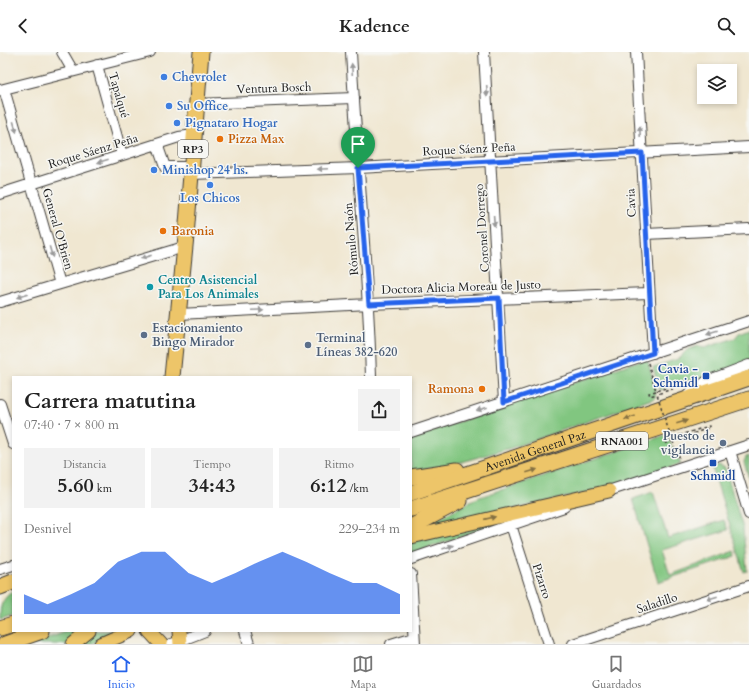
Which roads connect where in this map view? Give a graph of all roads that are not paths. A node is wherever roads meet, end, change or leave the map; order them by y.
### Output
1 (62, 52) edge
2 (150, 52) edge
3 (201, 52) edge
4 (351, 52) edge
5 (484, 52) edge
6 (636, 52) edge
7 (97, 65) junction
8 (73, 71) junction
9 (2, 90) edge
10 (354, 98) junction
11 (196, 104) junction
12 (194, 135) junction
13 (157, 144) junction
14 (749, 147) edge
15 (642, 153) junction
16 (122, 155) junction
17 (491, 161) junction
18 (358, 168) junction
19 (191, 170) junction
20 (31, 184) junction
21 (0, 194) edge
22 (749, 229) edge
23 (646, 234) junction
24 (184, 246) junction
25 (60, 284) junction
26 (648, 293) junction
27 (499, 298) junction
28 (0, 302) edge
29 (369, 304) junction
30 (179, 314) junction
31 (749, 321) edge
32 (650, 354) junction
33 (749, 365) edge
34 (172, 376) edge
35 (371, 376) edge
36 (749, 378) edge
37 (749, 399) edge
38 (680, 401) junction
39 (504, 402) junction
40 (0, 404) edge
41 (412, 432) edge
42 (12, 438) edge
43 (0, 439) edge
44 (749, 445) edge
45 (730, 451) junction
46 (495, 465) junction
47 (412, 477) edge
48 (495, 483) junction
49 (609, 491) junction
50 (412, 493) edge
51 (412, 509) edge
52 (749, 514) edge
53 (412, 526) edge
54 (510, 526) junction
55 (412, 537) edge
56 (412, 560) edge
57 (12, 565) edge
58 (0, 569) edge
59 (12, 582) edge
60 (12, 583) edge
61 (749, 586) edge
62 (0, 587) edge
63 (0, 595) edge
64 (412, 596) edge
65 (39, 632) edge
66 (88, 632) edge
67 (129, 632) edge
68 (150, 632) edge
69 (162, 632) edge
70 (201, 632) edge
71 (245, 632) edge
72 (179, 638) edge
73 (414, 640) edge
74 (12, 642) edge
75 (105, 643) edge
76 (73, 644) edge
77 (162, 644) edge
78 (249, 644) edge
79 (391, 644) edge
80 (549, 644) edge
81 (573, 644) edge

1 - 8 street
2 - 7 street
3 - 11 highway, RP3
10 -> 4 street, Rómulo Naón
5 -> 17 street, Coronel Dorrego
15 -> 6 street, Cavia
7 - 8 street
7 - 16 street, Tapalqué
8 - 9 street
9 -> 20 street, General O'Brien
10 - 11 street, Ventura Bosch
10 - 18 street, Rómulo Naón
11 - 12 highway, RP3
12 - 13 street, Roque Sáenz Peña
12 - 19 highway, RP3
13 - 16 street, Roque Sáenz Peña
13 - 19 street, Roque Sáenz Peña
14 - 15 street, Roque Sáenz Peña
15 - 17 street, Roque Sáenz Peña
15 - 23 street, Cavia
16 -> 20 street, Roque Sáenz Peña
17 - 18 street, Roque Sáenz Peña
17 -> 27 street, Coronel Dorrego
18 -> 19 street, Roque Sáenz Peña
18 - 29 street, Rómulo Naón
19 - 24 highway, RP3
20 - 21 street, Roque Sáenz Peña
20 -> 25 street, General O'Brien
22 - 23 street
23 - 26 street, Cavia
24 -> 25 street
24 - 30 highway, RP3
25 -> 28 street
26 - 27 street, Doctora Alicia Moreau de Justo
26 - 32 street, Cavia
27 - 29 street, Doctora Alicia Moreau de Justo
27 - 39 street, Coronel Dorrego
30 -> 29 street, Doctora Alicia Moreau de Justo
29 - 35 street, Rómulo Naón
30 - 34 highway, RP3
31 -> 32 street
32 - 39 street
33 - 38 street
36 - 38 highway, Avenida General Paz / RNA001
48 -> 37 highway, Avenida General Paz / RNA001
38 -> 46 highway, Avenida General Paz / RNA001
39 -> 41 street
40 - 42 street
42 - 43 street
44 - 45 street
45 - 49 street
45 - 52 street
46 - 47 highway
46 - 50 highway, Avenida General Paz / RNA001
48 - 51 highway, Avenida General Paz / RNA001
48 - 53 highway
49 - 54 street
55 -> 49 main road
56 -> 54 street
54 - 80 street, Pizarro
57 - 58 street
59 - 62 highway
60 - 63 main road
61 -> 81 street, Saladillo
64 - 73 street
65 - 74 highway
66 - 76 main road
67 - 75 main road
68 - 77 main road
69 - 77 main road
70 - 72 street
71 - 78 street
73 - 79 street

